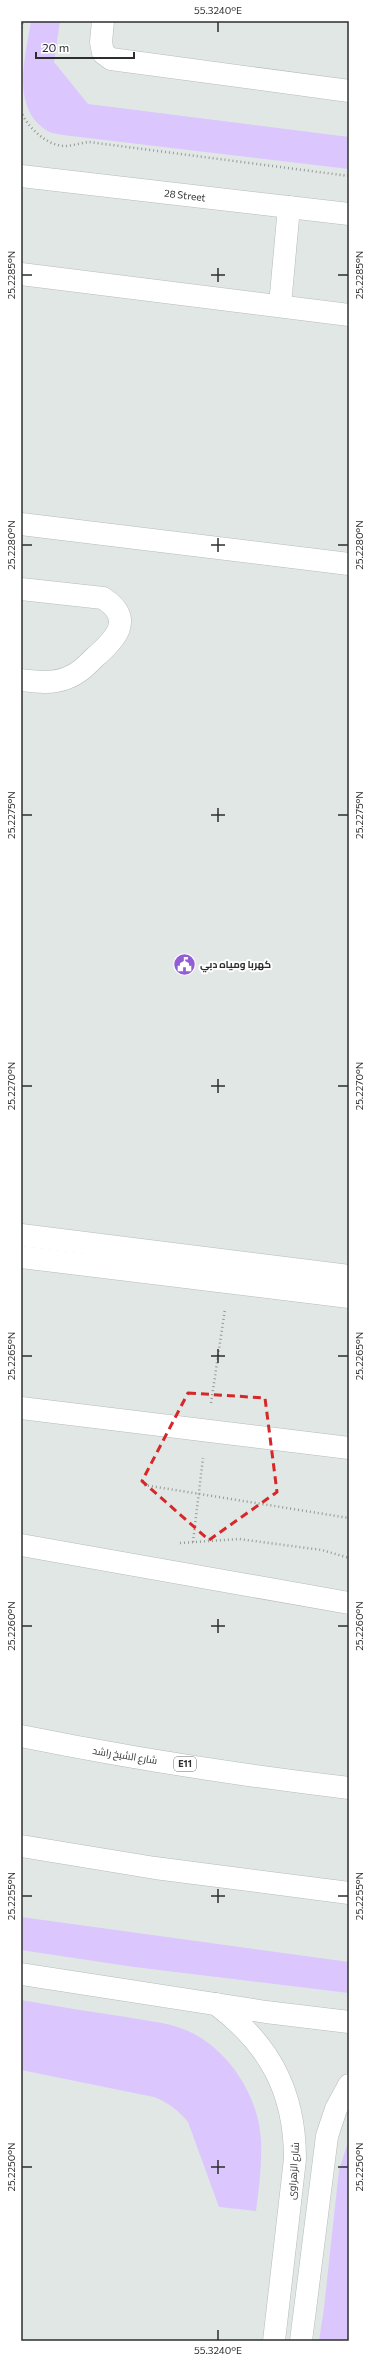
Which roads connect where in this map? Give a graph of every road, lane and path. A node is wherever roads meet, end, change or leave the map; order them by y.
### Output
1 (23, 21) edge
2 (104, 21) edge
3 (21, 32) edge
4 (349, 91) edge
5 (21, 111) edge
6 (21, 176) edge
7 (349, 176) edge
8 (289, 207) junction
9 (349, 214) edge
10 (21, 274) edge
11 (280, 305) junction
12 (349, 315) edge
13 (21, 524) edge
14 (349, 564) edge
15 (21, 589) edge
16 (21, 680) edge
17 (21, 1235) edge
18 (21, 1257) edge
19 (349, 1276) edge
20 (228, 1282) junction
21 (349, 1297) edge
22 (21, 1408) edge
23 (207, 1430) junction
24 (349, 1448) edge
25 (144, 1484) dead end
26 (199, 1493) junction
27 (349, 1518) edge
28 (193, 1542) junction
29 (178, 1543) dead end
30 (21, 1545) edge
31 (349, 1558) edge
32 (349, 1603) edge
33 (21, 1736) edge
34 (349, 1788) edge
35 (21, 1846) edge
36 (349, 1893) edge
37 (21, 1974) edge
38 (216, 2004) junction
39 (349, 2022) edge
40 (349, 2084) edge
41 (274, 2341) edge
42 (301, 2341) edge

1 - 3 path
2 - 4 main road
5 - 7 path
6 - 8 main road, 28 Street
8 - 9 main road, 28 Street
8 - 11 main road
10 - 11 main road
11 - 12 main road
13 - 14 main road
15 - 16 main road
17 - 19 main road
18 - 20 main road
20 - 21 main road
20 - 23 path
22 - 23 main road
23 - 24 main road
23 - 26 path
25 - 26 path
26 - 27 path
26 - 28 path
28 - 29 path
28 - 31 path
30 - 32 main road
33 - 34 main road, شارع الشيخ راشد / E11
35 - 36 main road
37 - 38 main road
38 - 39 main road
38 - 41 main road, شارع الزهراوى
40 - 42 main road

